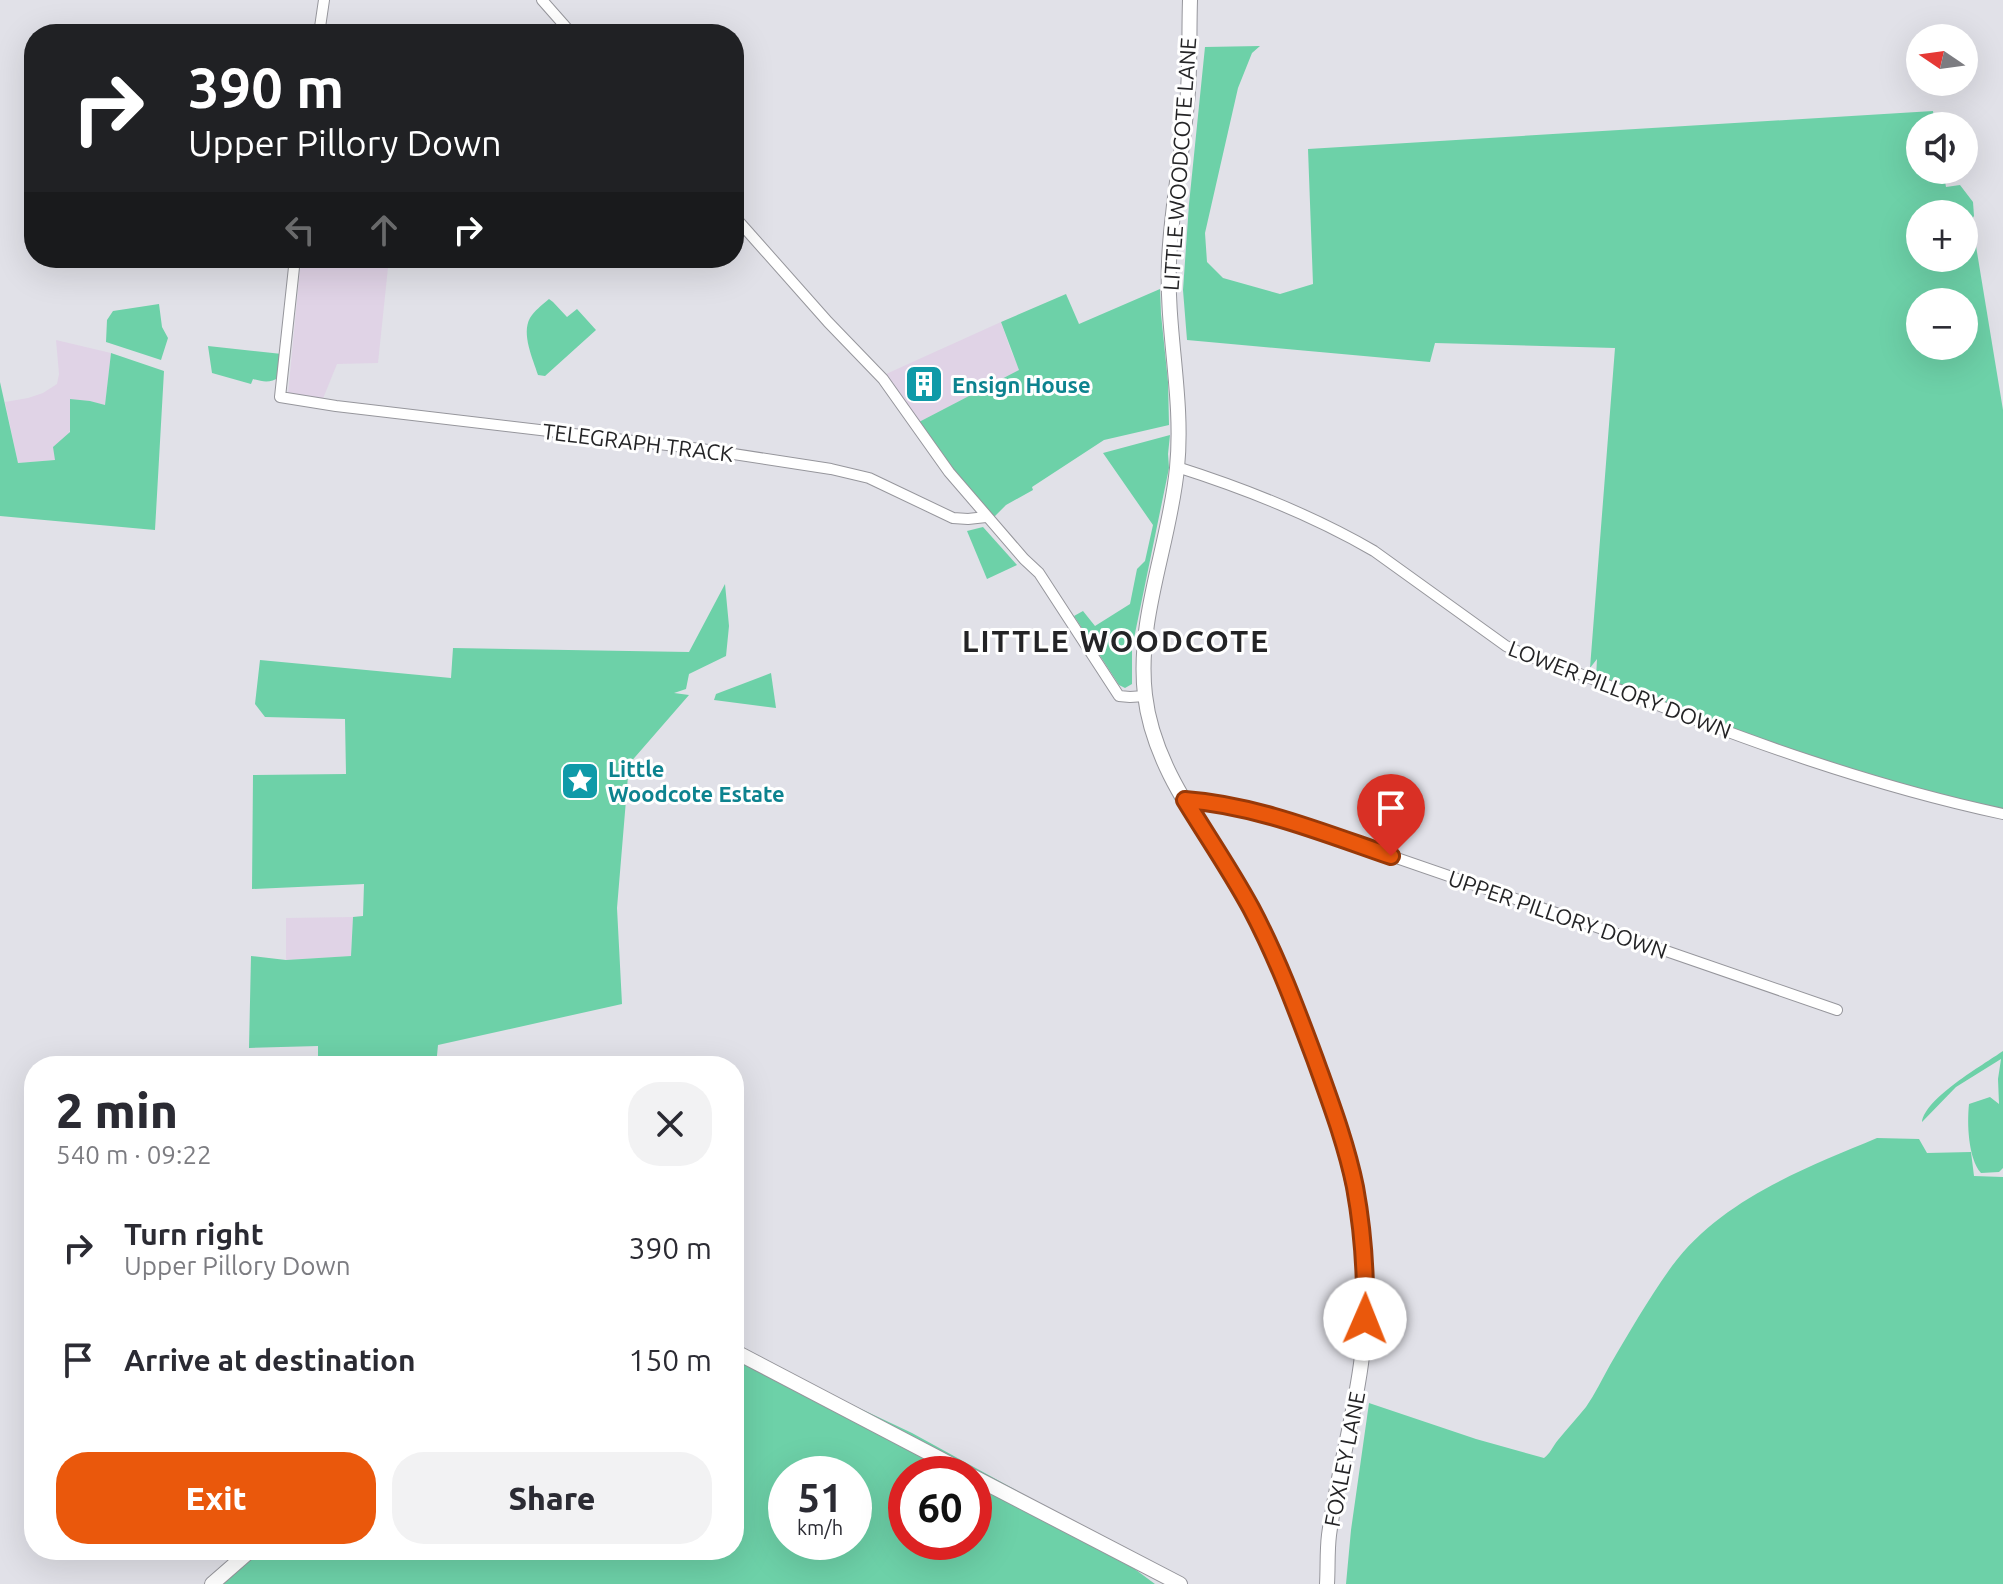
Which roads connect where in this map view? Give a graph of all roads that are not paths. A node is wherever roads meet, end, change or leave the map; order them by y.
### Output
1 (324, 0) edge
2 (542, 0) edge
3 (1190, 0) edge
4 (320, 24) edge
5 (563, 24) edge
6 (744, 227) edge
7 (294, 268) edge
8 (1177, 467) junction
9 (986, 517) junction
10 (1145, 696) junction
11 (1160, 755) joint
12 (1185, 800) junction
13 (2003, 814) edge
14 (1837, 1010) dead end
15 (744, 1356) edge
16 (935, 1456) edge
17 (992, 1486) edge
18 (240, 1560) edge
19 (212, 1584) edge
20 (1180, 1584) edge
21 (1327, 1584) edge

1 - 4 street
2 - 5 street
3 - 8 main road, LITTLE WOODCOTE LANE
6 - 9 street
7 - 9 street, TELEGRAPH TRACK
8 - 10 main road, LITTLE WOODCOTE LANE
8 - 13 street, LOWER PILLORY DOWN
9 - 10 street
10 - 11 main road, LITTLE WOODCOTE LANE
11 - 12 main road, FOXLEY LANE
12 - 14 street, UPPER PILLORY DOWN
12 - 21 main road, FOXLEY LANE
15 - 16 main road
17 - 20 main road
18 - 19 main road

